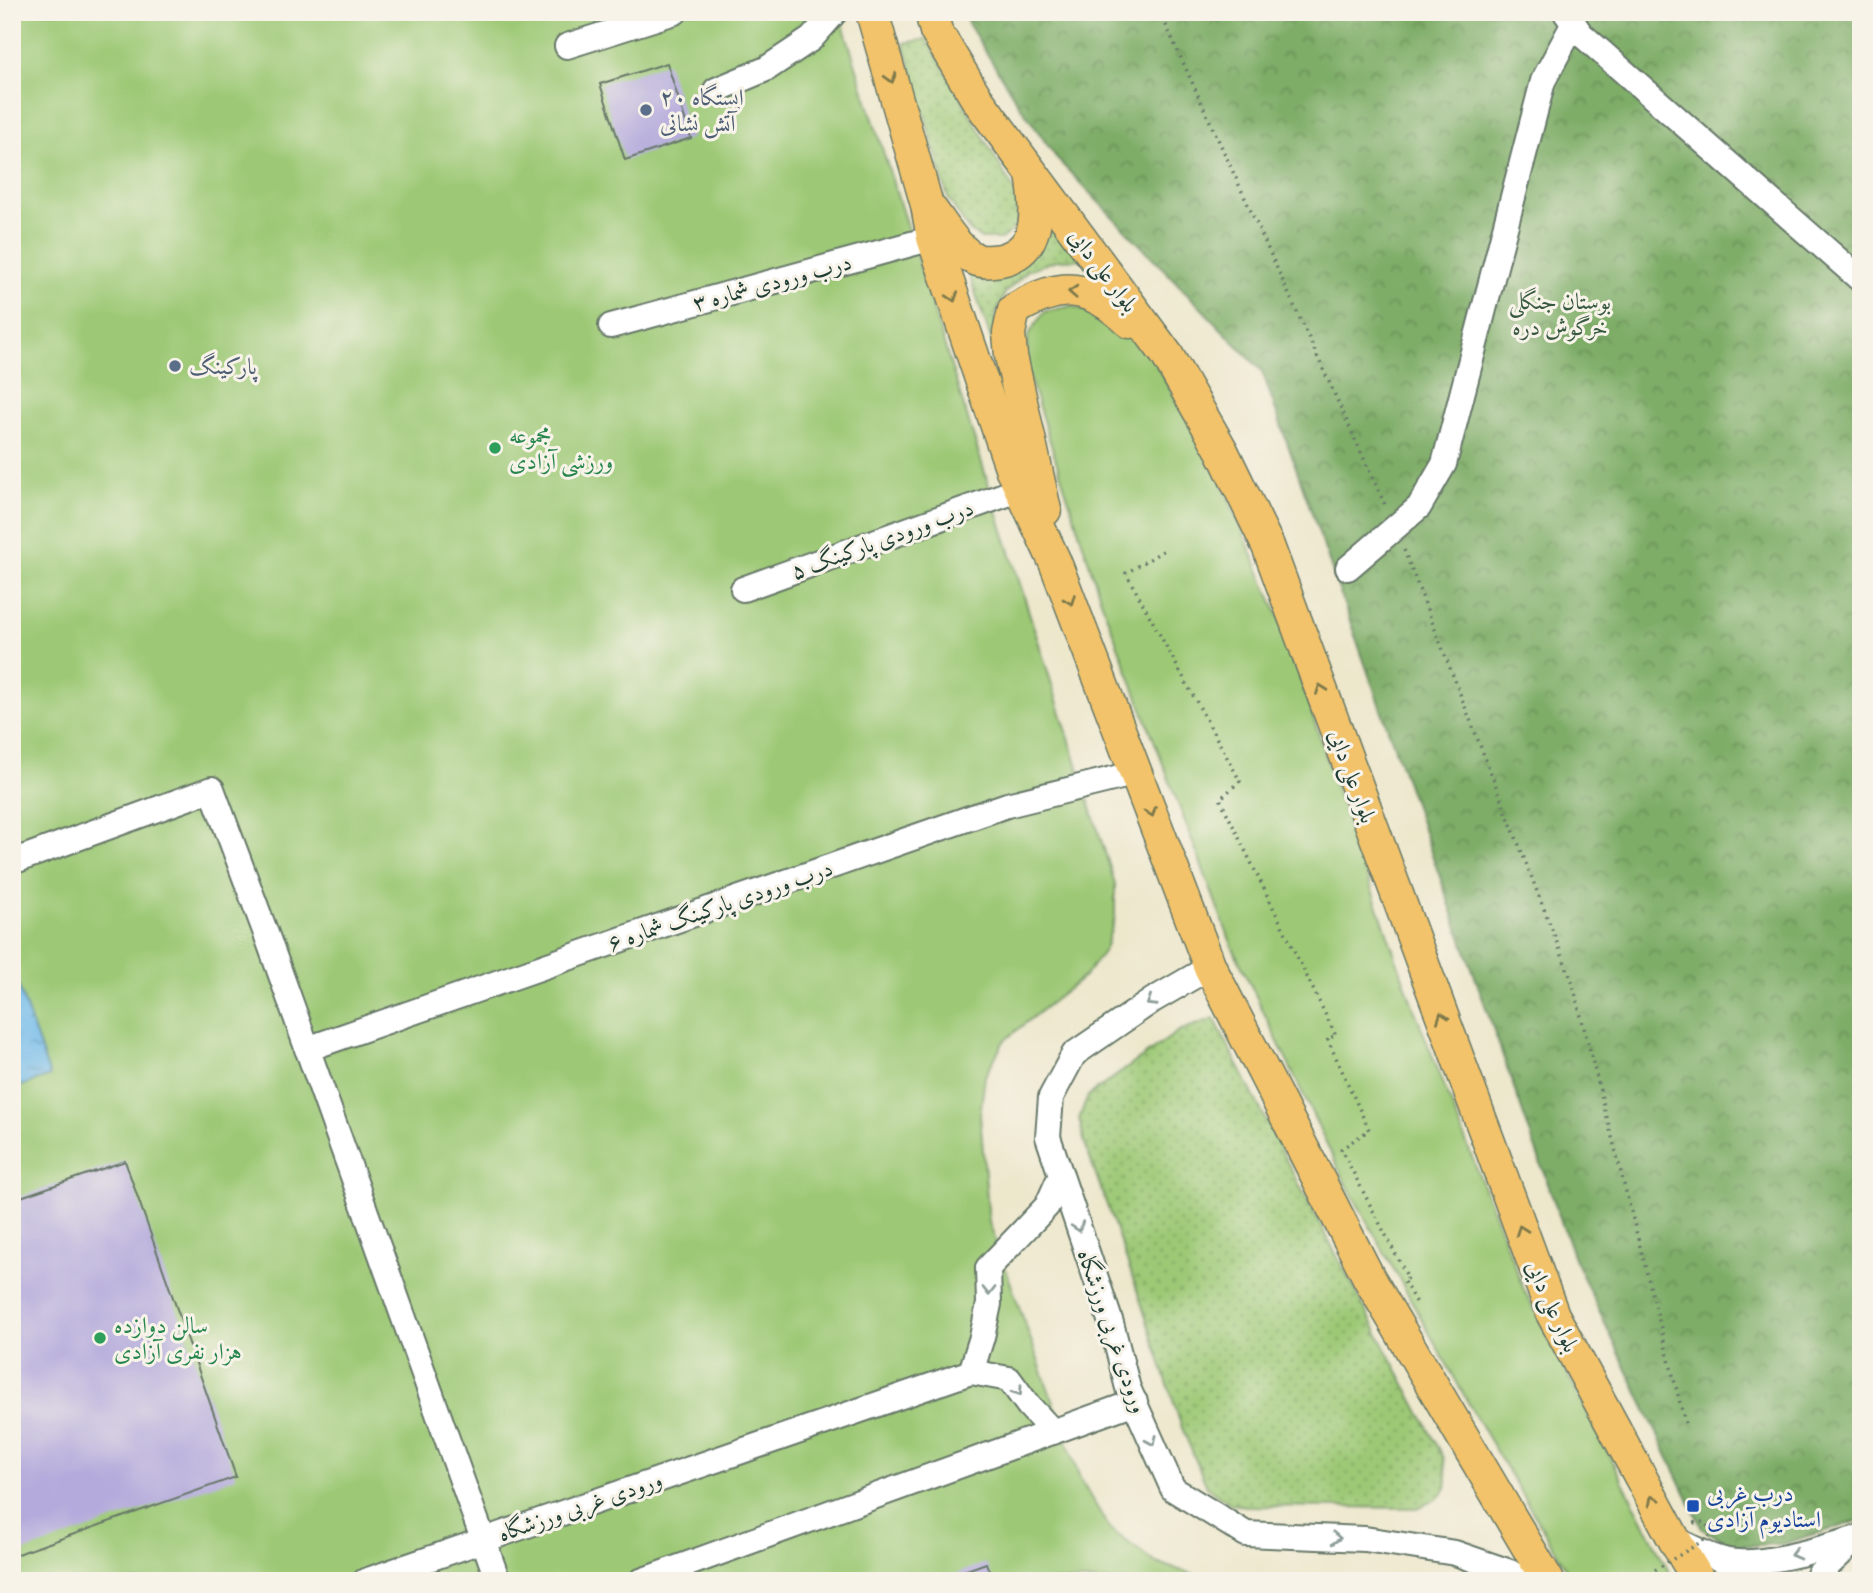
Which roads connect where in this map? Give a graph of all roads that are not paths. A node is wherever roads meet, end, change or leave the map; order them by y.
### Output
1 (676, 12) edge
2 (835, 12) edge
3 (872, 12) edge
4 (931, 12) edge
5 (1570, 18) edge
6 (567, 46) dead end
7 (716, 90) dead end
8 (1032, 174) junction
9 (927, 205) junction
10 (933, 238) junction
11 (1861, 280) edge
12 (611, 326) dead end
13 (1167, 355) junction
14 (1021, 489) junction
15 (1055, 562) junction
16 (1348, 568) dead end
17 (743, 589) dead end
18 (1136, 773) junction
19 (12, 862) edge
20 (1210, 967) junction
21 (307, 1049) junction
22 (1060, 1175) junction
23 (971, 1371) junction
24 (1135, 1402) junction
25 (1053, 1432) junction
26 (1859, 1537) edge
27 (483, 1539) junction
28 (1674, 1539) junction
29 (365, 1581) edge
30 (498, 1581) edge
31 (641, 1581) edge
32 (1524, 1581) edge
33 (1548, 1581) edge
34 (1699, 1581) edge
35 (1818, 1581) edge

1 - 6 street
2 - 7 street
3 -> 9 main road
4 - 8 main road, بلوار علی دایی
5 - 11 street
5 - 16 street
8 - 9 main road
8 - 13 main road, بلوار علی دایی
9 - 10 main road
10 - 12 street, درب ورودی شماره ۳
10 -> 14 main road
13 -> 15 main road
28 -> 13 main road, بلوار علی دایی
14 - 15 main road
14 - 17 street, درب ورودی پارکینگ ۵
15 -> 18 main road
18 -> 20 main road
18 - 21 street, درب ورودی پارکینگ شماره ۶
19 - 21 street
20 -> 22 street, ورودی غربی ورزشگاه
20 - 33 main road
21 - 27 street
22 -> 23 street
22 -> 24 street, ورودی غربی ورزشگاه
23 -> 25 street
23 - 27 street, ورودی غربی ورزشگاه
24 - 25 street
24 -> 32 street, ورودی غربی ورزشگاه
25 - 31 street
26 -> 28 street
26 - 35 street
27 - 29 street, ورودی غربی ورزشگاه
27 - 30 street
28 - 34 main road, بلوار علی دایی

